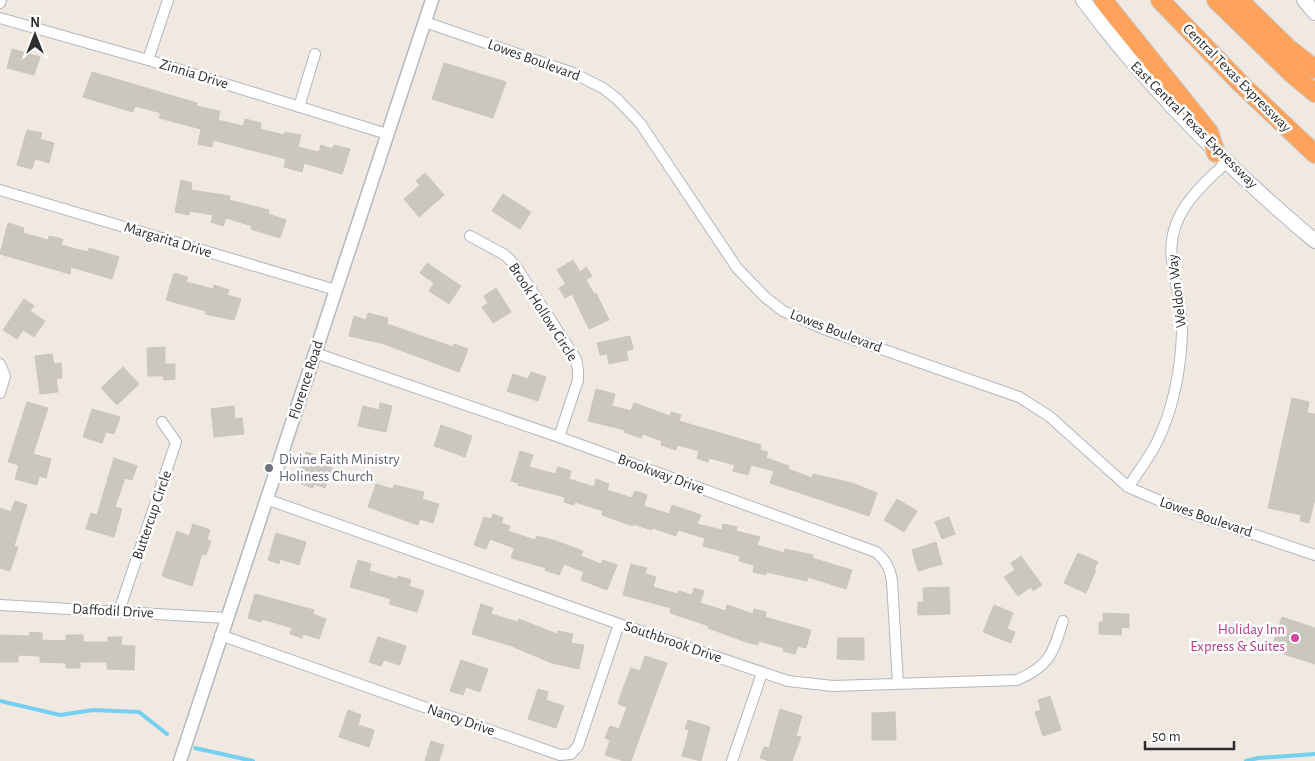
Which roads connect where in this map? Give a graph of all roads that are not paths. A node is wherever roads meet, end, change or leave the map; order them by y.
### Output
1 (168, 0) edge
2 (432, 0) edge
3 (1083, 0) edge
4 (1103, 0) edge
5 (1160, 0) edge
6 (1216, 0) edge
7 (1239, 0) edge
8 (1304, 0) edge
9 (1315, 12) edge
10 (0, 18) edge
11 (425, 22) junction
12 (315, 54) dead end
13 (148, 60) junction
14 (1315, 69) edge
15 (1315, 93) edge
16 (298, 107) junction
17 (387, 134) junction
18 (1315, 154) edge
19 (1222, 157) junction
20 (0, 190) edge
21 (470, 236) dead end
22 (1315, 241) edge
23 (336, 290) junction
24 (315, 353) junction
25 (0, 364) edge
26 (0, 393) edge
27 (162, 422) dead end
28 (559, 437) junction
29 (1128, 487) junction
30 (266, 500) junction
31 (1315, 555) edge
32 (0, 605) edge
33 (119, 611) junction
34 (226, 618) junction
35 (1063, 621) dead end
36 (619, 624) junction
37 (220, 635) junction
38 (762, 673) junction
39 (898, 684) junction
40 (180, 761) edge
41 (732, 761) edge

1 - 13 street
2 - 11 street, Florence Road
3 - 19 main road, East Central Texas Expressway
4 - 19 highway
5 - 18 highway, Central Texas Expressway
6 - 15 highway
7 - 14 highway
8 - 9 main road
10 - 13 street, Zinnia Drive
11 - 17 street, Florence Road
11 - 29 street, Lowes Boulevard
12 - 16 street
13 - 16 street, Zinnia Drive
16 - 17 street, Zinnia Drive
17 - 23 street, Florence Road
19 - 22 main road, East Central Texas Expressway
19 - 29 street, Weldon Way
20 - 23 street, Margarita Drive
21 - 28 street, Brook Hollow Circle
23 - 24 street, Florence Road
24 - 28 street, Brookway Drive
24 - 30 street, Florence Road
25 - 26 street
27 - 33 street, Buttercup Circle
28 - 39 street, Brookway Drive
29 - 31 street, Lowes Boulevard
30 - 34 street, Florence Road
30 - 36 street, Southbrook Drive
32 - 33 street, Daffodil Drive
33 - 34 street, Daffodil Drive
34 - 37 street, Florence Road
35 - 39 street, Southbrook Drive
36 - 37 street, Nancy Drive
36 - 38 street, Southbrook Drive
37 - 40 street, Florence Road
38 - 39 street, Southbrook Drive
38 - 41 street

